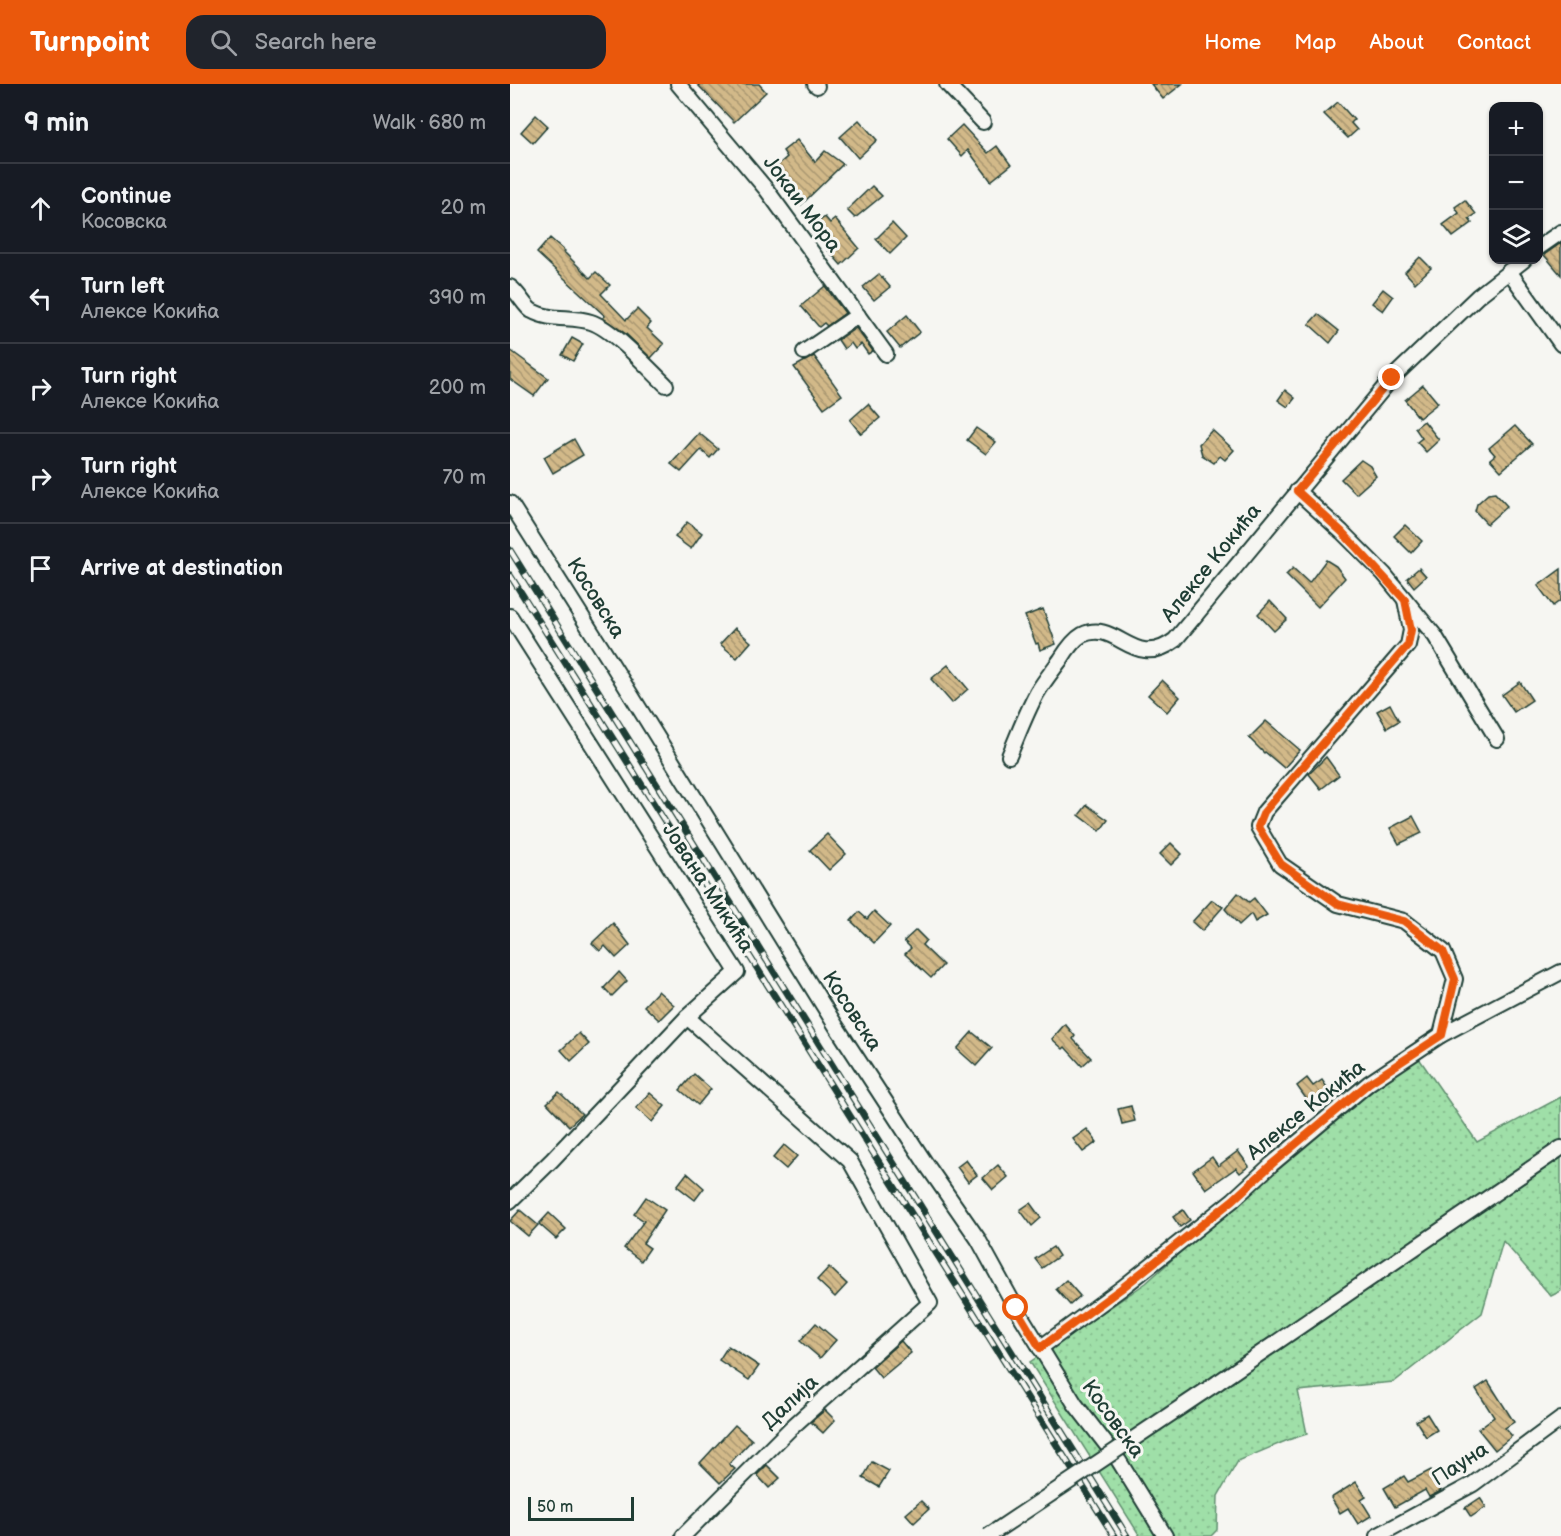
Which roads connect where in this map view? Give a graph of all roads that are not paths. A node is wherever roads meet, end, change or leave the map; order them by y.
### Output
1 (678, 84) edge
2 (947, 84) edge
3 (983, 122) dead end
4 (1561, 232) edge
5 (1543, 245) edge
6 (1519, 264) edge
7 (1509, 271) junction
8 (510, 287) edge
9 (858, 315) junction
10 (1561, 344) edge
11 (804, 352) dead end
12 (886, 354) dead end
13 (666, 385) dead end
14 (1297, 491) junction
15 (510, 504) edge
16 (1405, 600) junction
17 (510, 616) edge
18 (1497, 739) dead end
19 (1009, 756) dead end
20 (1561, 972) edge
21 (687, 1017) junction
22 (1442, 1035) junction
23 (1561, 1148) edge
24 (510, 1201) edge
25 (1040, 1348) junction
26 (1561, 1419) edge
27 (683, 1536) edge
28 (988, 1536) edge
29 (1165, 1536) edge
30 (1377, 1536) edge

1 - 9 street, Јокаи Мора
2 - 3 street
4 - 5 street
6 - 7 street, Алексе Кокића
7 - 10 street
7 - 14 street, Алексе Кокића
8 - 13 street
9 - 11 street
9 - 12 street, Јокаи Мора
14 - 16 street
14 - 19 street, Алексе Кокића
15 - 25 street, Косовска
16 - 18 street
16 - 22 street
17 - 21 street, Јована Микића
20 - 22 street, Алексе Кокића
21 - 24 street, Јована Микића
21 - 27 street, Далија
22 - 25 street, Алексе Кокића
23 - 28 street, bridge
25 - 29 street, Косовска
26 - 30 street, Пауна

